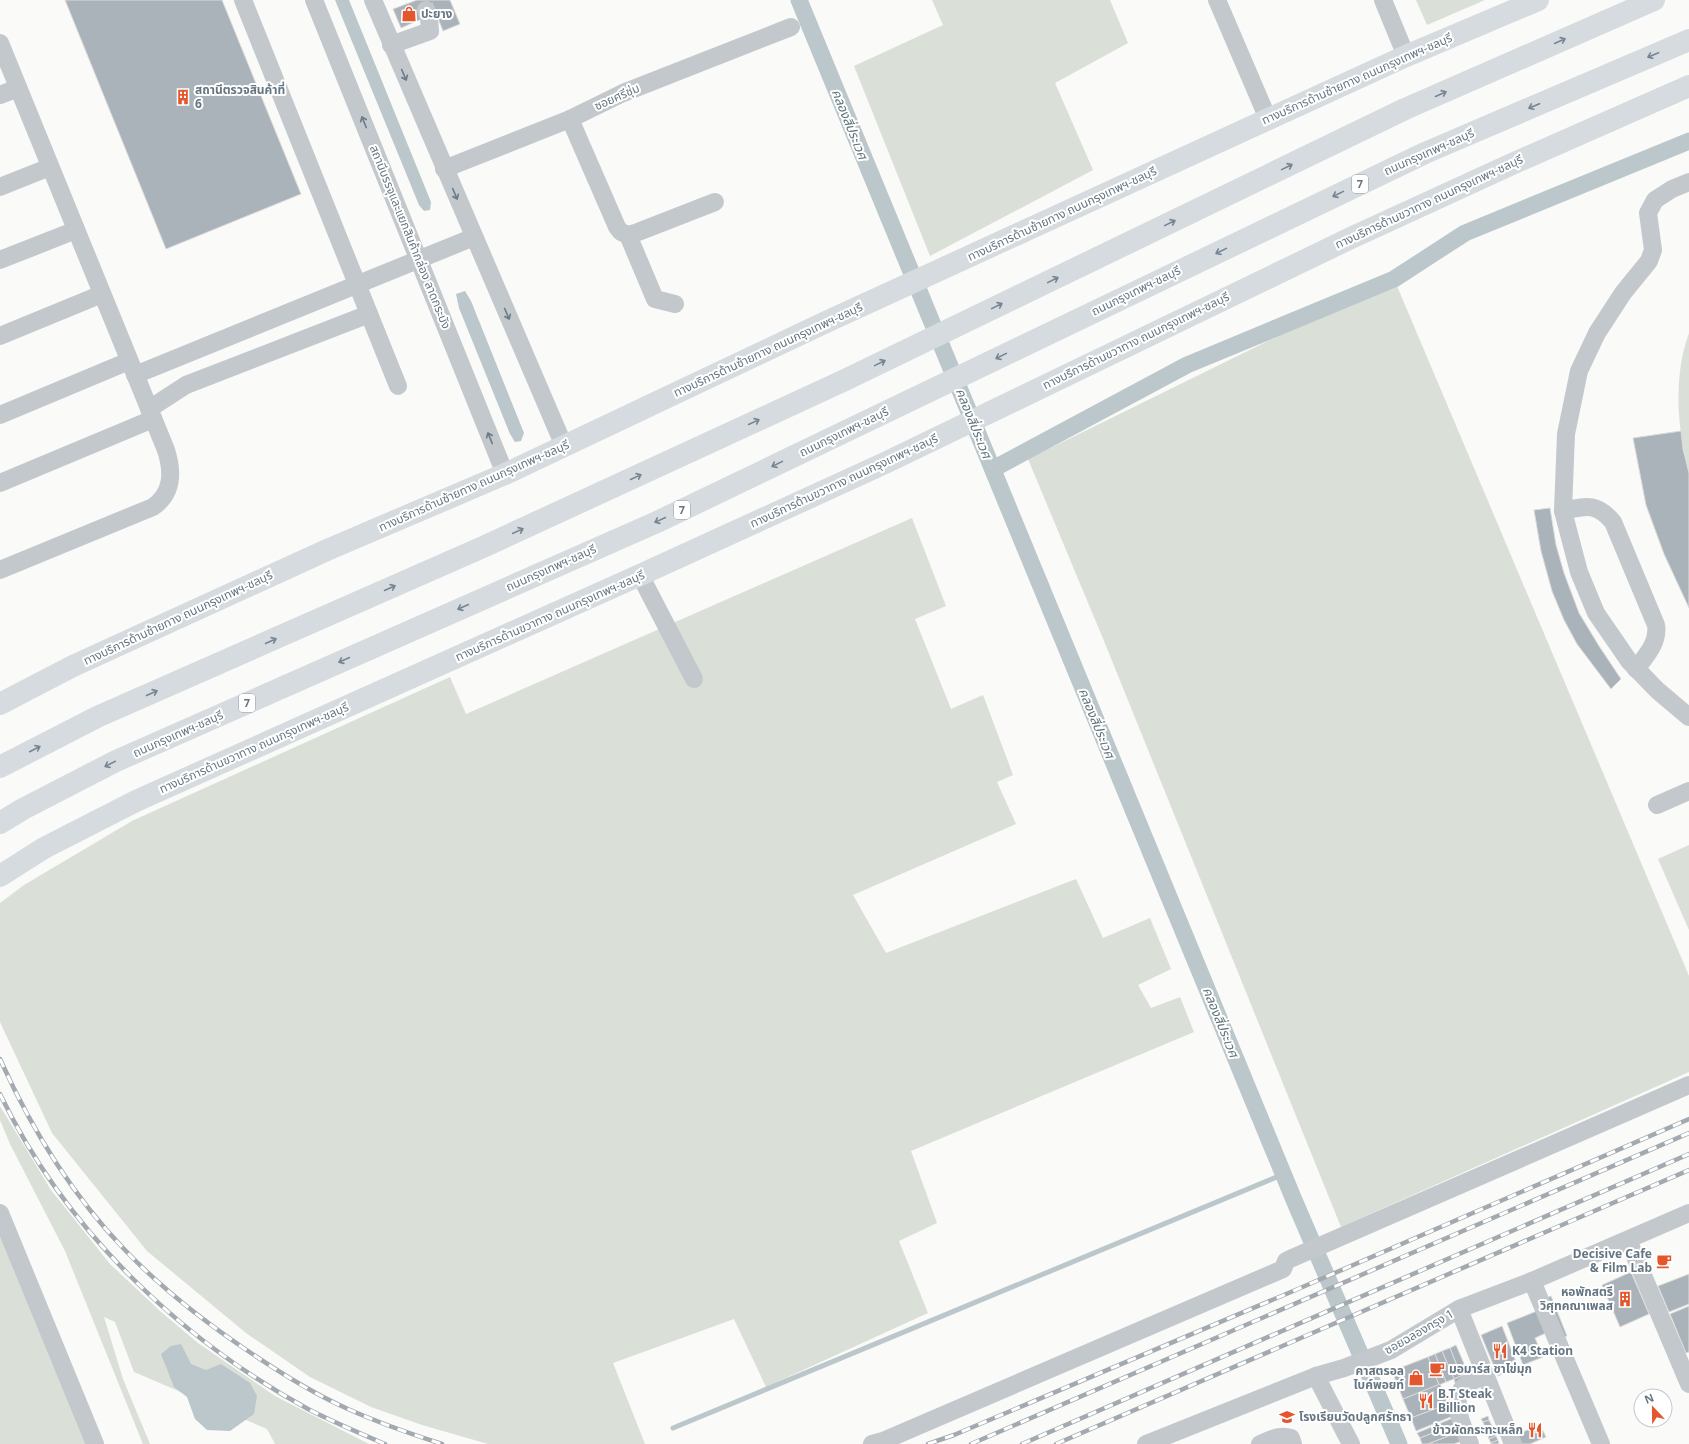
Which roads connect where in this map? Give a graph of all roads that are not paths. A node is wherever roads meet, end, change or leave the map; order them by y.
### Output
1 (243, 0) edge
2 (314, 0) edge
3 (373, 0) edge
4 (1216, 0) edge
5 (1383, 0) edge
6 (1538, 0) edge
7 (1654, 0) edge
8 (426, 10) dead end
9 (791, 27) dead end
10 (1689, 40) edge
11 (0, 42) edge
12 (392, 45) junction
13 (1406, 56) junction
14 (1689, 86) edge
15 (18, 88) junction
16 (0, 95) edge
17 (570, 119) junction
18 (1268, 119) junction
19 (50, 166) junction
20 (444, 169) junction
21 (1689, 182) edge
22 (0, 187) edge
23 (715, 202) dead end
24 (76, 230) junction
25 (628, 235) junction
26 (474, 237) junction
27 (419, 258) junction
28 (0, 260) edge
29 (357, 284) junction
30 (102, 294) junction
31 (675, 304) dead end
32 (369, 314) junction
33 (0, 336) edge
34 (132, 368) junction
35 (398, 386) dead end
36 (151, 414) junction
37 (0, 415) edge
38 (564, 446) junction
39 (505, 474) junction
40 (0, 483) edge
41 (1563, 512) junction
42 (0, 570) edge
43 (645, 584) junction
44 (1636, 669) junction
45 (694, 678) dead end
46 (0, 704) edge
47 (1689, 717) edge
48 (0, 767) edge
49 (1689, 791) edge
50 (1657, 805) dead end
51 (0, 823) edge
52 (0, 876) edge
53 (1689, 1085) edge
54 (0, 1213) edge
55 (1689, 1213) edge
56 (1628, 1240) junction
57 (1532, 1281) junction
58 (1459, 1309) junction
59 (1483, 1369) junction
60 (1316, 1376) junction
61 (1689, 1384) edge
62 (96, 1444) edge
63 (872, 1444) edge
64 (1146, 1444) edge
65 (1260, 1444) edge
66 (1293, 1444) edge
67 (1352, 1444) edge
68 (1470, 1444) edge
69 (1513, 1444) edge
70 (1601, 1444) edge

1 - 29 street
27 -> 2 street, สถานีบรรจุและแยกสินค้ากล่อง ลาดกระบัง
3 - 12 street
4 - 18 street
5 - 13 street
6 - 13 main road, ทางบริการด้านซ้ายทาง ถนนกรุงเทพฯ-ชลบุรี
48 -> 7 main road
8 - 12 street
9 - 17 street, ซอยศรีชุ่ม
10 -> 51 main road, ถนนกรุงเทพฯ-ชลบุรี / 7
11 - 15 street
12 -> 20 street
13 - 18 main road, ทางบริการด้านซ้ายทาง ถนนกรุงเทพฯ-ชลบุรี
14 - 43 main road, ทางบริการด้านขวาทาง ถนนกรุงเทพฯ-ชลบุรี
15 - 16 street
15 - 19 street
17 - 20 street, ซอยศรีชุ่ม
17 - 25 street
18 - 38 main road, ทางบริการด้านซ้ายทาง ถนนกรุงเทพฯ-ชลบุรี
19 - 22 street
19 - 24 street
20 -> 26 street
21 - 41 street
23 - 25 street
24 - 28 street
24 - 30 street
25 - 31 street
26 - 27 street
26 -> 38 street
27 - 29 street
39 -> 27 street, สถานีบรรจุและแยกสินค้ากล่อง ลาดกระบัง
29 - 32 street
29 - 34 street
30 - 33 street
30 - 34 street
32 - 35 street
32 - 36 street
34 - 36 street
34 - 37 street
36 - 40 street
36 - 42 street
38 - 39 main road, ทางบริการด้านซ้ายทาง ถนนกรุงเทพฯ-ชลบุรี
39 - 46 main road, ทางบริการด้านซ้ายทาง ถนนกรุงเทพฯ-ชลบุรี
41 - 44 street
41 - 44 street
43 - 45 street
43 - 52 main road, ทางบริการด้านขวาทาง ถนนกรุงเทพฯ-ชลบุรี
44 - 47 street
49 - 50 street
53 - 63 street
54 - 62 street
55 - 56 street, ซอยฉลองกรุง 1
56 - 57 street, ซอยฉลองกรุง 1
56 - 61 street
57 - 58 street, ซอยฉลองกรุง 1
57 - 70 street
58 - 59 street
58 - 60 street, ซอยฉลองกรุง 1
59 - 68 street
59 - 69 street
60 - 64 street, ซอยฉลองกรุง 1
60 - 67 street
65 - 66 street

